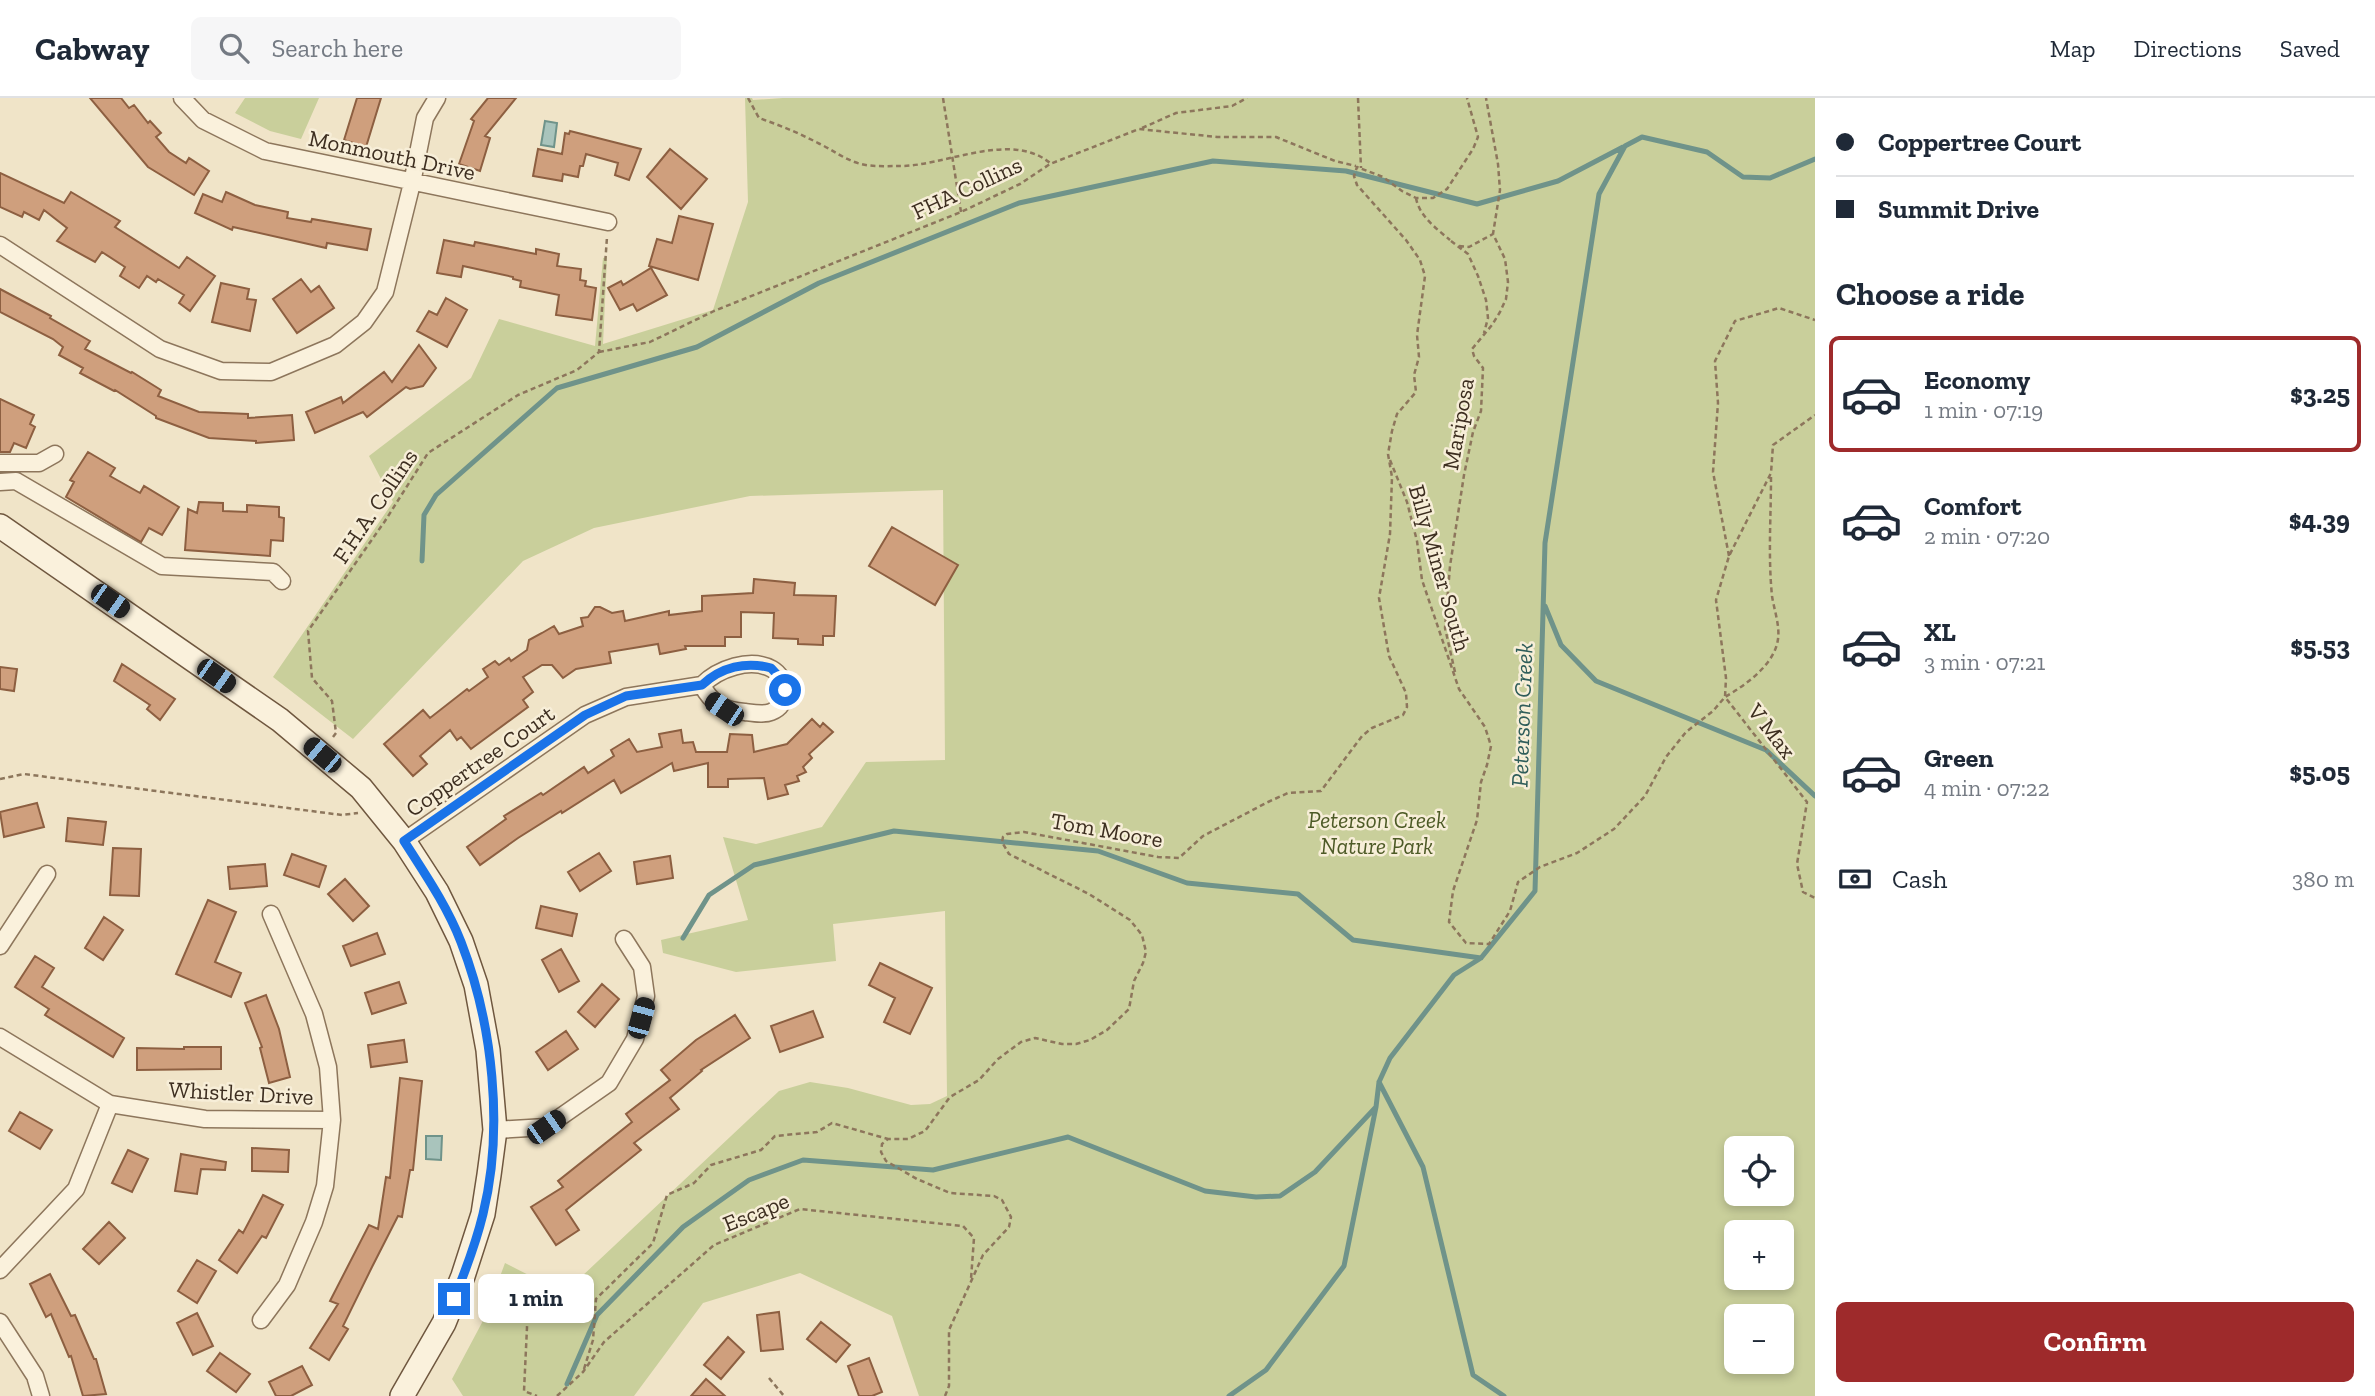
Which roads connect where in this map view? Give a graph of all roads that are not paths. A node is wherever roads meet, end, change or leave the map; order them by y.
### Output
1 (182, 98) edge
2 (437, 98) edge
3 (412, 183) junction
4 (608, 222) road end
5 (0, 245) edge
6 (55, 454) dead end
7 (0, 463) edge
8 (0, 482) edge
9 (0, 527) edge
10 (282, 581) dead end
11 (702, 685) junction
12 (404, 841) junction
13 (47, 874) dead end
14 (271, 914) dead end
15 (624, 939) dead end
16 (0, 946) edge
17 (0, 1037) edge
18 (110, 1104) junction
19 (332, 1120) junction
20 (495, 1130) junction
21 (0, 1270) edge
22 (261, 1320) dead end
23 (0, 1322) edge
24 (41, 1396) edge
25 (402, 1396) edge

1 - 3 street, Monmouth Drive
2 - 3 street
3 - 4 street, Monmouth Drive
3 - 5 street
6 - 7 street
8 - 10 street
9 - 12 main road
11 - 11 street, Coppertree Court
11 - 12 street, Coppertree Court
12 - 20 main road
13 - 16 street
14 - 19 street
15 - 20 street
17 - 18 street, Whistler Drive
18 - 19 street, Whistler Drive
18 - 21 street
19 - 22 street
20 - 25 main road
23 - 24 street

